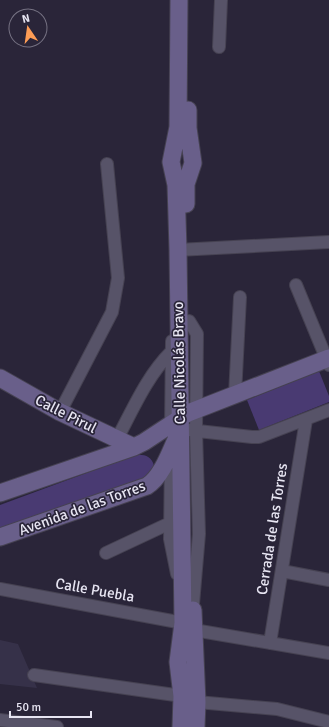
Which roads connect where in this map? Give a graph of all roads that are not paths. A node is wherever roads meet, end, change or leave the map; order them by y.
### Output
1 (179, 0) edge
2 (191, 0) edge
3 (221, 0) edge
4 (219, 47) dead end
5 (107, 164) dead end
6 (329, 242) edge
7 (183, 249) junction
8 (296, 285) dead end
9 (240, 297) dead end
10 (184, 322) junction
11 (171, 352) junction
12 (328, 361) edge
13 (0, 378) edge
14 (235, 395) junction
15 (329, 410) edge
16 (60, 412) junction
17 (306, 420) junction
18 (186, 422) junction
19 (117, 439) junction
20 (134, 447) junction
21 (171, 450) junction
22 (0, 493) edge
23 (170, 523) junction
24 (0, 537) edge
25 (106, 553) dead end
26 (282, 571) junction
27 (329, 580) edge
28 (0, 589) edge
29 (188, 616) junction
30 (270, 643) junction
31 (329, 653) edge
32 (34, 675) dead end
33 (190, 699) junction
34 (0, 720) edge
35 (329, 722) edge
36 (57, 727) edge
37 (181, 727) edge
38 (196, 727) edge

1 - 7 main road, Calle Nicolás Bravo
2 - 7 main road, Calle Nicolás Bravo
3 - 4 street
5 - 16 street
6 - 7 street
7 - 10 main road, Calle Nicolás Bravo
8 - 12 street
9 - 14 street
10 - 11 street
10 - 18 main road, Calle Nicolás Bravo
11 - 18 street
11 - 19 street, Calle Nicolás Bravo
12 - 14 main road
13 - 16 main road, Calle Pirul
14 - 18 main road
15 - 17 street
16 - 19 main road, Calle Pirul
17 - 18 street
17 - 26 street, Cerrada de las Torres
18 - 20 main road
18 - 21 main road, Avenida de las Torres
18 - 29 main road, Calle Nicolás Bravo
19 - 20 main road, Calle Pirul
20 - 22 main road
21 - 23 street
21 - 24 main road, Avenida de las Torres
23 - 25 street
23 - 29 street
26 - 27 street
26 - 30 street, Cerrada de las Torres
28 - 29 street, Calle Puebla
29 - 30 street, Calle Puebla
29 - 33 main road, Calle Nicolás Bravo
30 - 31 street, Calle Puebla
32 - 33 street
33 - 35 street
33 - 37 main road, Calle Nicolás Bravo
33 - 38 main road, Calle Nicolás Bravo
34 - 36 street

